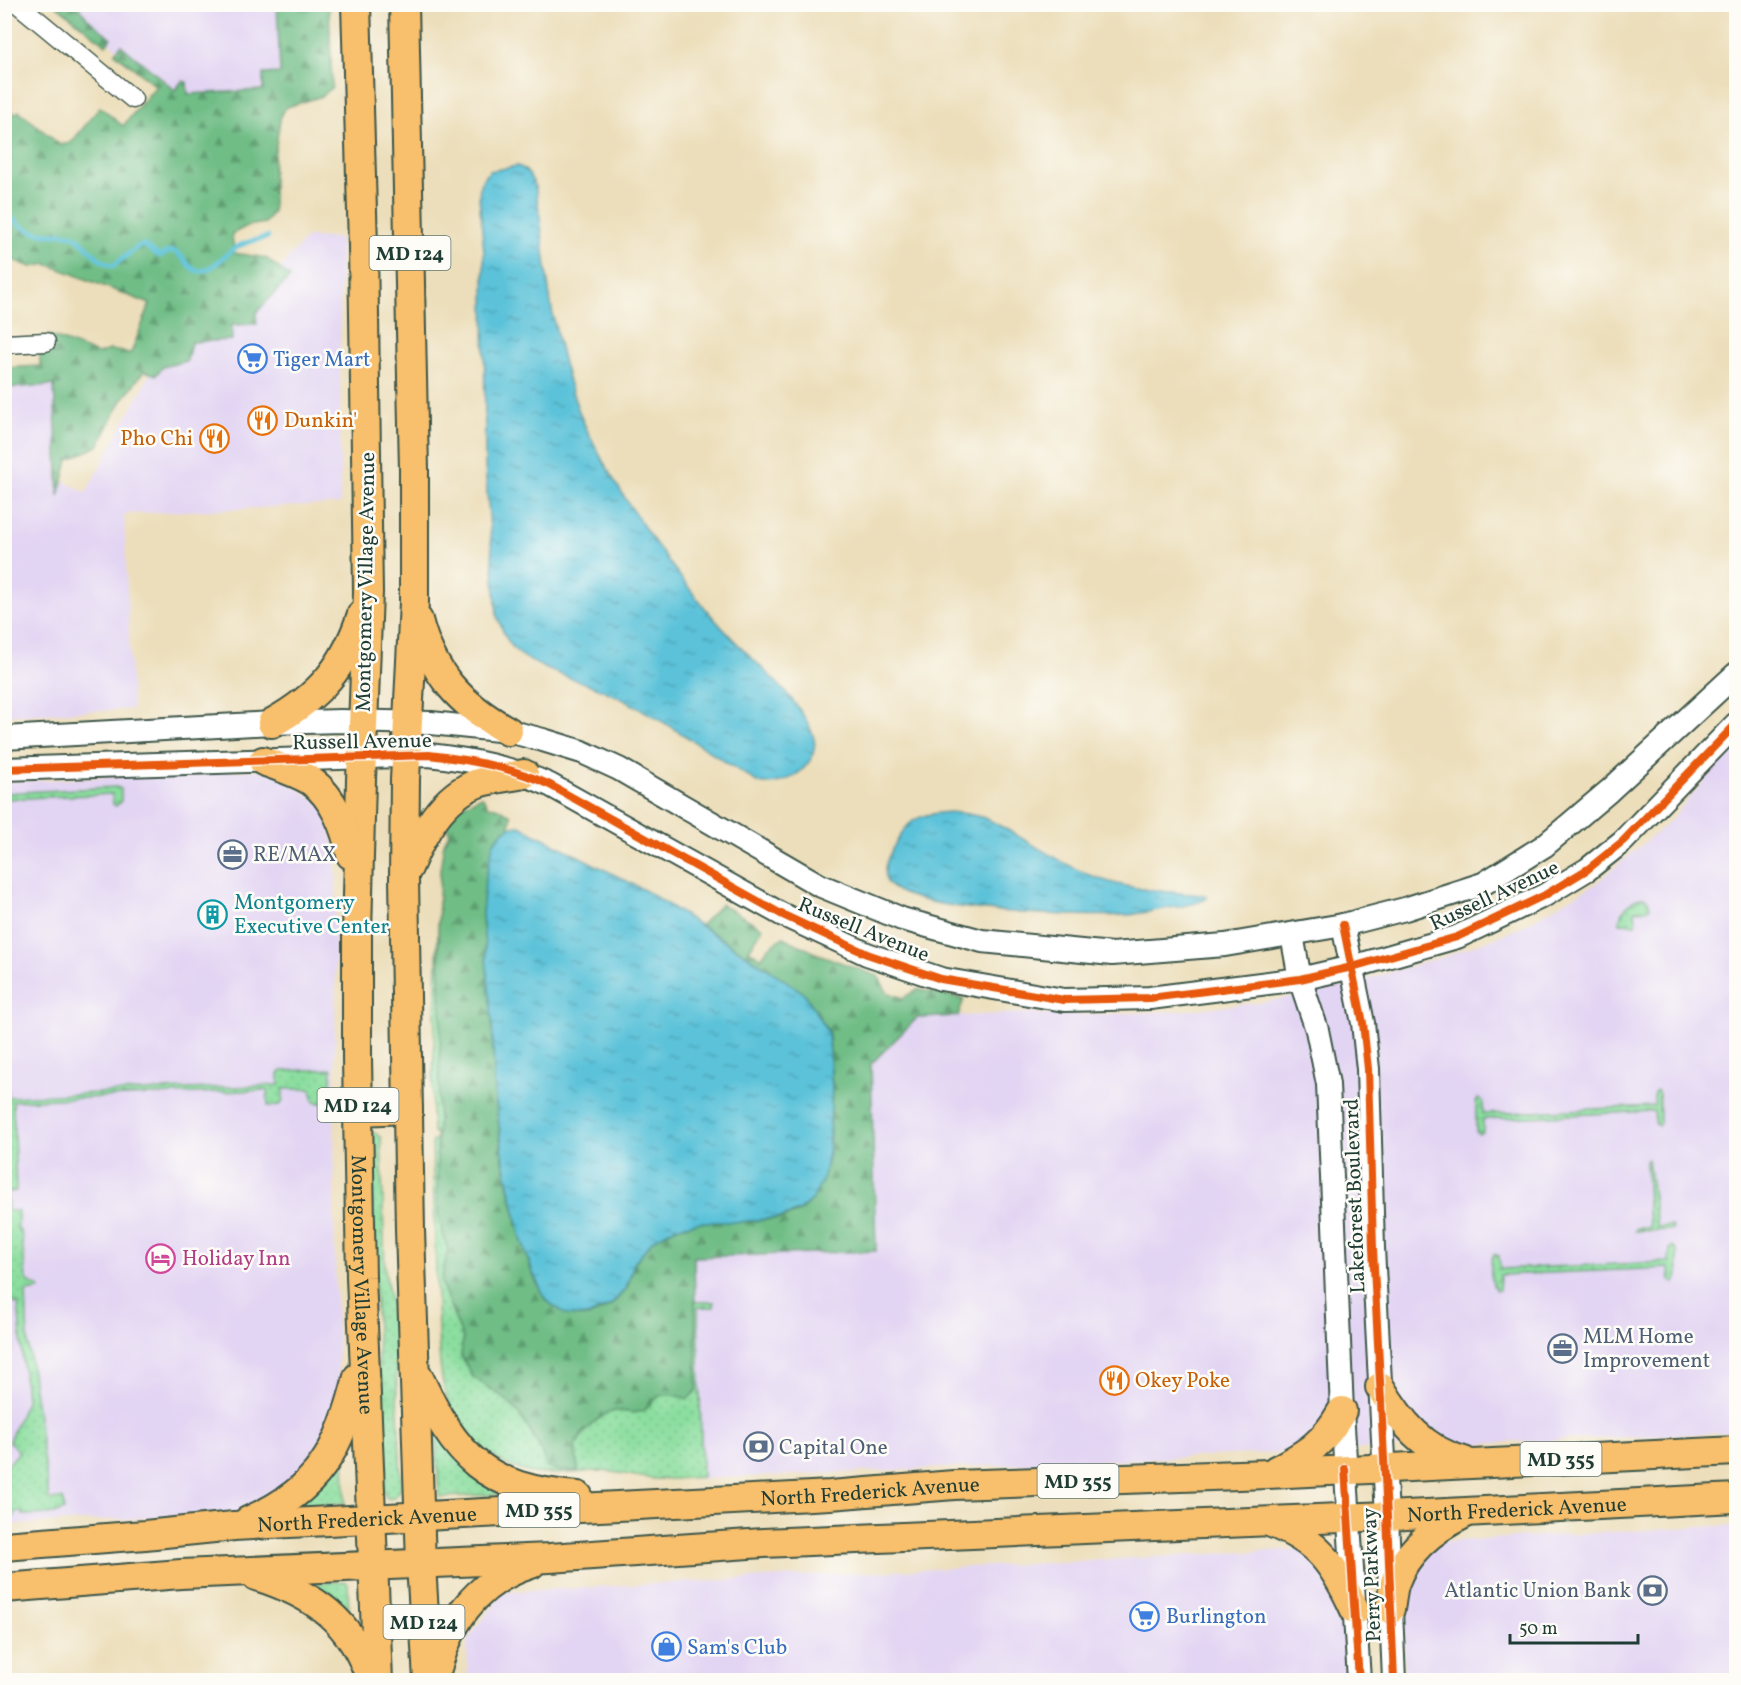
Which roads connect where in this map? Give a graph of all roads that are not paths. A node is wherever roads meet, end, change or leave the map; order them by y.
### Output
1 (18, 4) edge
2 (356, 4) edge
3 (404, 4) edge
4 (133, 99) dead end
5 (46, 342) dead end
6 (4, 344) edge
7 (368, 592) junction
8 (414, 602) junction
9 (1737, 674) edge
10 (363, 722) junction
11 (408, 722) junction
12 (272, 723) junction
13 (1737, 724) edge
14 (508, 731) junction
15 (4, 738) edge
16 (406, 756) junction
17 (362, 758) junction
18 (262, 761) junction
19 (4, 770) edge
20 (524, 774) junction
21 (404, 878) junction
22 (358, 893) junction
23 (1343, 925) junction
24 (1292, 935) junction
25 (1352, 968) junction
26 (1300, 979) junction
27 (408, 1109) junction
28 (359, 1111) junction
29 (364, 1355) junction
30 (414, 1367) junction
31 (1380, 1387) junction
32 (1342, 1411) junction
33 (1737, 1451) edge
34 (1472, 1463) junction
35 (1385, 1468) junction
36 (1346, 1469) junction
37 (1268, 1474) junction
38 (1737, 1498) edge
39 (679, 1502) junction
40 (1471, 1511) junction
41 (1387, 1516) junction
42 (1349, 1517) junction
43 (420, 1518) junction
44 (372, 1520) junction
45 (1264, 1521) junction
46 (234, 1526) junction
47 (4, 1546) edge
48 (550, 1558) junction
49 (421, 1564) junction
50 (374, 1566) junction
51 (242, 1572) junction
52 (4, 1588) edge
53 (1390, 1609) junction
54 (1355, 1610) junction
55 (370, 1680) edge
56 (378, 1680) edge
57 (428, 1680) edge
58 (434, 1680) edge
59 (1359, 1680) edge
60 (1394, 1680) edge

1 - 4 street
2 - 7 main road, Montgomery Village Avenue / MD 124
3 - 8 main road, MD 124
5 - 6 street
7 - 10 main road, Montgomery Village Avenue / MD 124
7 - 12 main road
8 - 11 main road, MD 124
8 - 14 main road
9 - 23 street, Russell Avenue
10 - 11 street, Russell Avenue
10 - 12 street, Russell Avenue
10 - 17 main road, Montgomery Village Avenue / MD 124
11 - 14 street, Russell Avenue
11 - 16 main road, MD 124
12 - 15 street, Russell Avenue
13 - 25 street, Russell Avenue
14 - 24 street, Russell Avenue
16 - 17 street, Russell Avenue
16 - 20 street, Russell Avenue
16 - 21 main road, MD 124
17 - 18 street, Russell Avenue
17 - 22 main road, Montgomery Village Avenue / MD 124
18 - 19 street, Russell Avenue
18 - 22 main road
20 - 21 main road
20 - 26 street, Russell Avenue
21 - 27 main road, MD 124
22 - 28 main road, Montgomery Village Avenue / MD 124
23 - 24 street, Russell Avenue
23 - 25 street, Lakeforest Boulevard
24 - 26 street, Lakeforest Boulevard
25 - 26 street, Russell Avenue
25 - 31 street, Lakeforest Boulevard
26 - 32 street, Lakeforest Boulevard
27 - 28 main road
27 - 30 main road, MD 124
28 - 29 main road, Montgomery Village Avenue / MD 124
29 - 44 main road, Montgomery Village Avenue / MD 124
29 - 46 main road
30 - 39 main road
30 - 43 main road, MD 124
31 - 34 main road
31 - 35 street, Lakeforest Boulevard
32 - 36 street, Lakeforest Boulevard
32 - 37 main road
33 - 34 main road, North Frederick Avenue / MD 355
34 - 35 main road, North Frederick Avenue / MD 355
35 - 36 main road, North Frederick Avenue / MD 355
35 - 41 street, Perry Parkway
36 - 37 main road, North Frederick Avenue / MD 355
36 - 42 street, Perry Parkway
37 - 39 main road, North Frederick Avenue / MD 355
38 - 40 main road, North Frederick Avenue / MD 355
39 - 43 main road, North Frederick Avenue / MD 355
40 - 41 main road, North Frederick Avenue / MD 355
40 - 53 main road
41 - 42 main road, North Frederick Avenue / MD 355
41 - 53 street, Perry Parkway
42 - 45 main road, North Frederick Avenue / MD 355
42 - 54 street, Perry Parkway
43 - 44 main road, North Frederick Avenue / MD 355
43 - 49 main road, MD 124
44 - 46 main road, North Frederick Avenue / MD 355
44 - 50 main road, MD 124
45 - 48 main road, North Frederick Avenue / MD 355
45 - 54 main road
46 - 47 main road, North Frederick Avenue / MD 355
48 - 49 main road, North Frederick Avenue / MD 355
48 - 58 main road
49 - 50 main road, North Frederick Avenue / MD 355
49 - 57 main road, MD 124
50 - 51 main road, North Frederick Avenue / MD 355
50 - 56 main road, MD 124
51 - 52 main road, North Frederick Avenue / MD 355
51 - 55 main road
53 - 60 street, Perry Parkway
54 - 59 street, Perry Parkway

